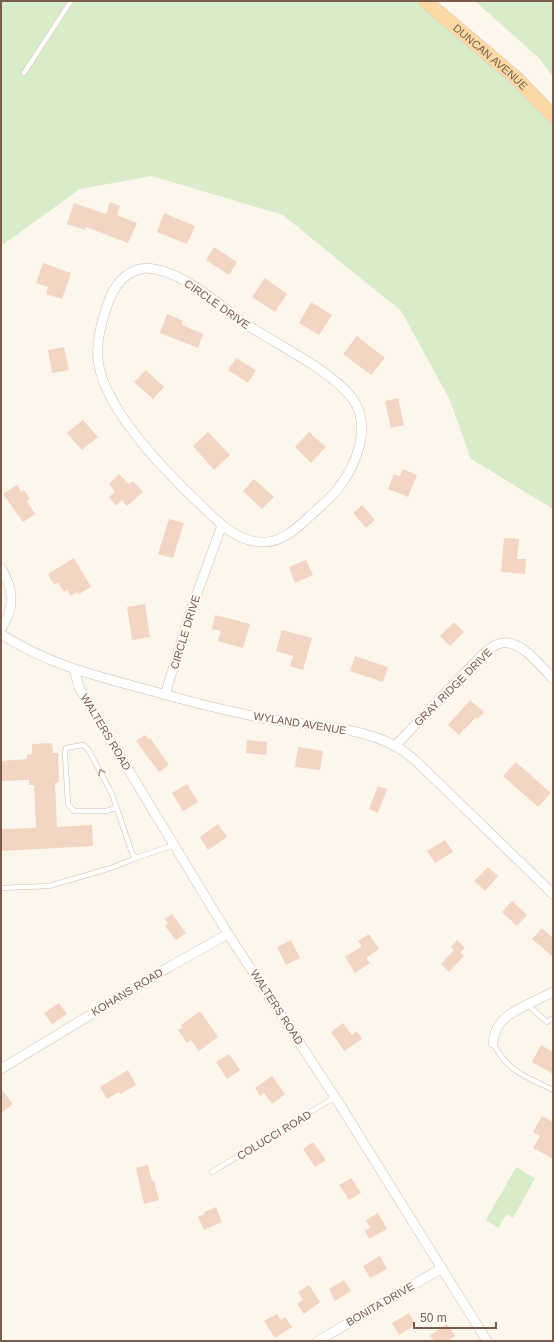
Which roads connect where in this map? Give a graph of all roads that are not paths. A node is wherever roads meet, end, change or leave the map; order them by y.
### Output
1 (71, 1) edge
2 (426, 1) edge
3 (24, 73) dead end
4 (553, 116) edge
5 (222, 525) junction
6 (1, 568) edge
7 (1, 629) edge
8 (1, 634) edge
9 (74, 669) junction
10 (553, 679) edge
11 (165, 695) junction
12 (395, 746) junction
13 (116, 808) junction
14 (174, 845) junction
15 (136, 858) junction
16 (1, 888) edge
17 (553, 894) edge
18 (228, 934) junction
19 (553, 992) edge
20 (528, 1005) junction
21 (553, 1018) edge
22 (493, 1043) joint
23 (1, 1069) edge
24 (553, 1090) edge
25 (335, 1097) junction
26 (212, 1172) dead end
27 (442, 1268) junction
28 (318, 1341) edge
29 (488, 1341) edge

1 - 3 lane
2 - 4 main road, DUNCAN AVENUE
5 - 5 street, CIRCLE DRIVE
5 - 11 street, CIRCLE DRIVE
6 - 7 street
8 - 9 street, WYLAND AVENUE
9 - 11 street, WYLAND AVENUE
9 - 14 street, WALTERS ROAD
10 - 12 street, GRAY RIDGE DRIVE
11 - 12 street, WYLAND AVENUE
12 - 17 street, WYLAND AVENUE
13 -> 13 lane
13 - 15 lane
14 - 15 lane
14 - 18 street, WALTERS ROAD
15 - 16 lane
18 - 23 street, KOHANS ROAD
18 - 25 street, WALTERS ROAD
19 - 20 street
20 - 21 lane
20 - 22 street
22 - 24 lane
25 - 26 lane, COLUCCI ROAD
25 - 27 street, WALTERS ROAD
27 - 28 street, BONITA DRIVE
27 - 29 street, WALTERS ROAD

